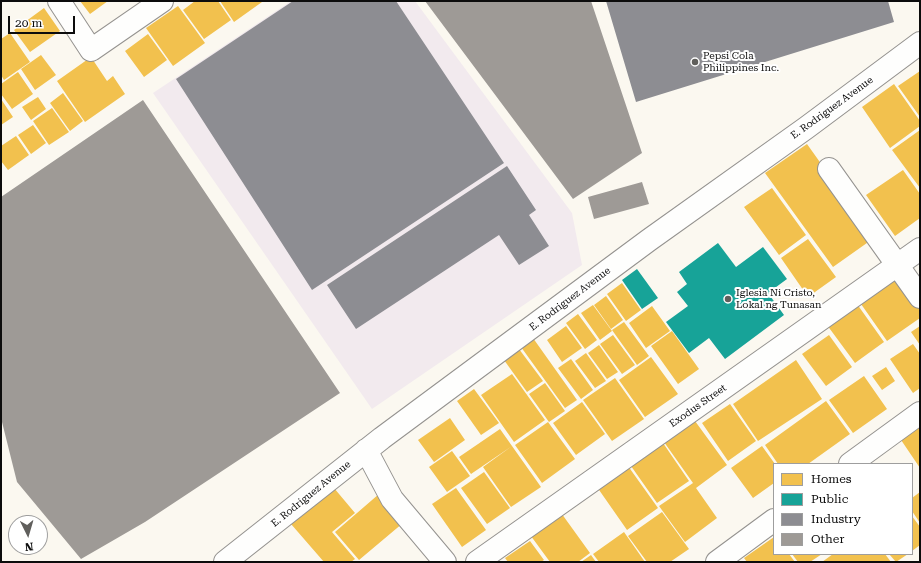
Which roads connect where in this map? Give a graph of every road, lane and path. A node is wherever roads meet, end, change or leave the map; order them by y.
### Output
1 (59, 1) edge
2 (162, 1) edge
3 (920, 43) edge
4 (830, 169) dead end
5 (920, 249) edge
6 (898, 265) junction
7 (920, 297) edge
8 (920, 413) edge
9 (366, 450) junction
10 (851, 463) edge
11 (773, 521) edge
12 (225, 562) edge
13 (445, 562) edge
14 (477, 562) edge
15 (717, 562) edge

1 - 2 street
3 - 9 street, E. Rodriguez Avenue
4 - 6 street
5 - 6 street, Exodus Street
6 - 7 street
6 - 14 street, Exodus Street
8 - 10 street
9 - 12 street, E. Rodriguez Avenue
9 - 13 street
11 - 15 street

